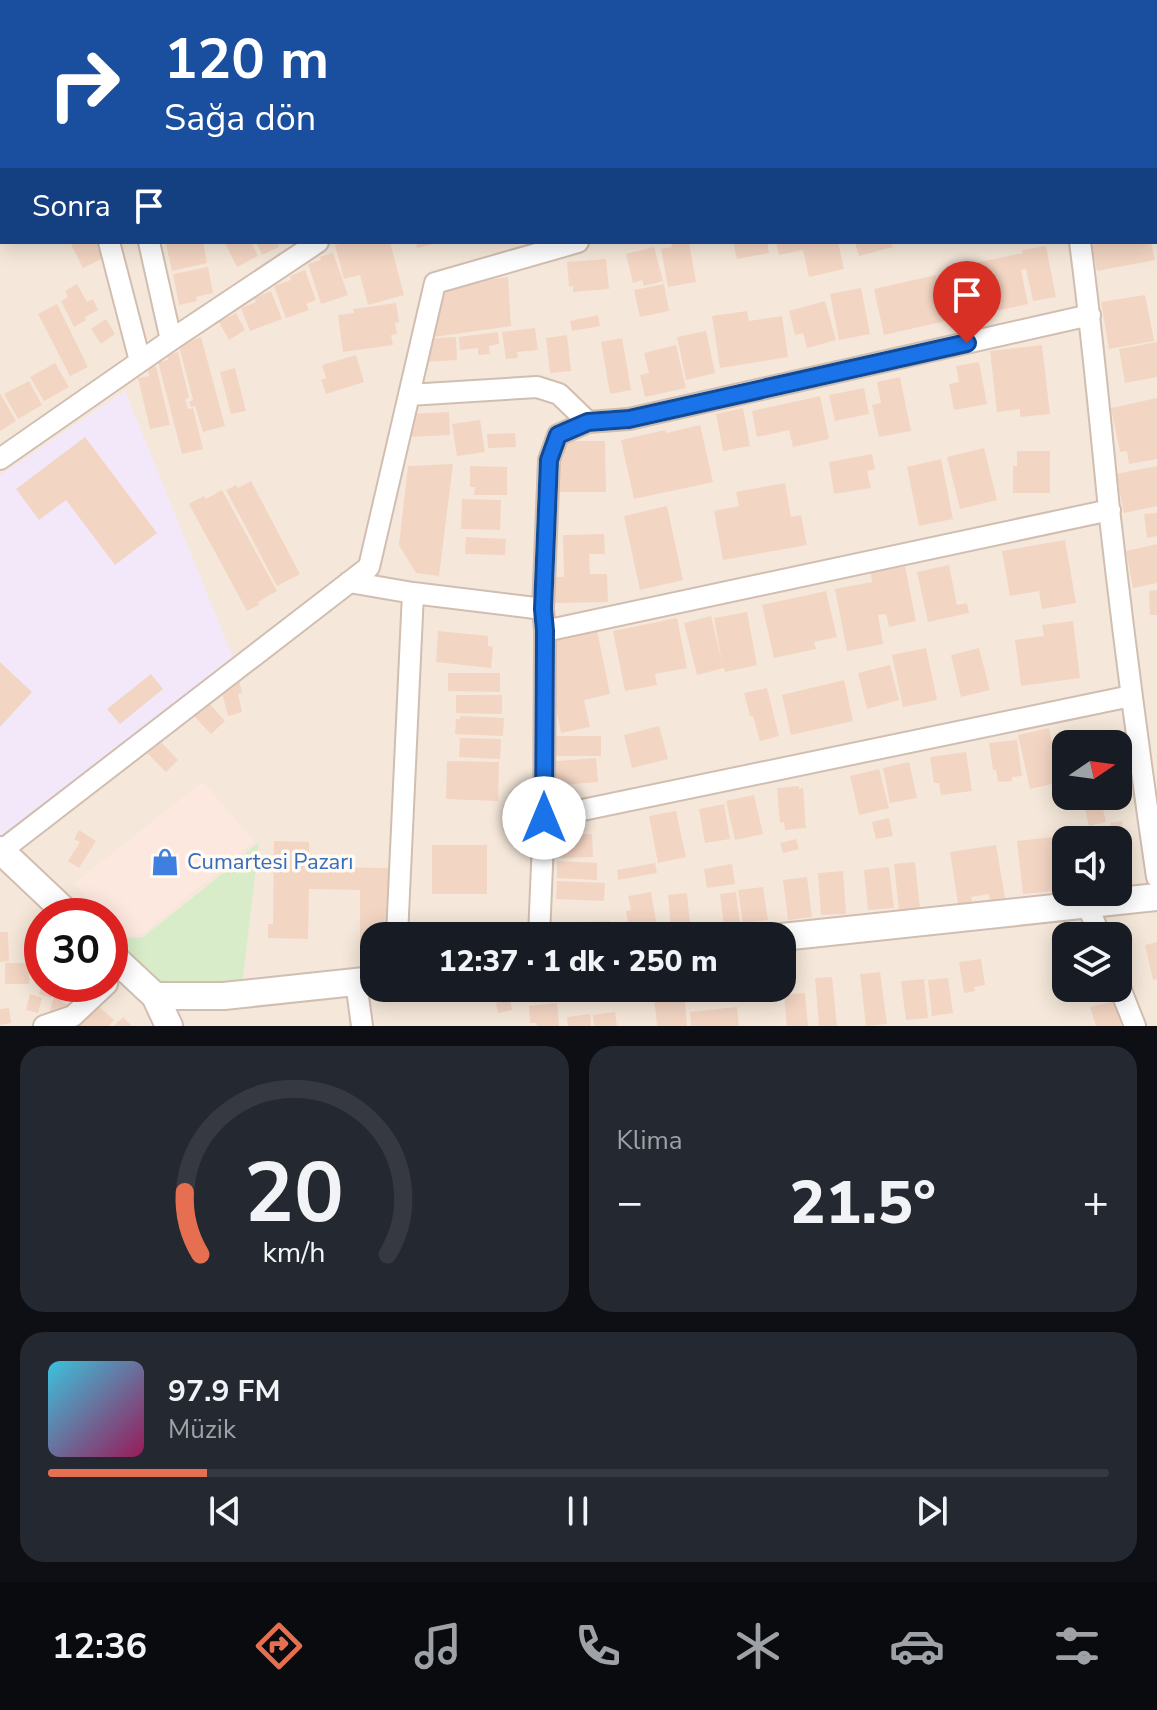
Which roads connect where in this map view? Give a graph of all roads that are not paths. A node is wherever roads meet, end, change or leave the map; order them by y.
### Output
1 (110, 244) edge
2 (149, 244) edge
3 (315, 244) edge
4 (571, 244) edge
5 (1080, 244) edge
6 (1090, 315) junction
7 (171, 340) junction
8 (140, 361) junction
9 (409, 395) junction
10 (588, 422) junction
11 (0, 459) edge
12 (1110, 510) junction
13 (349, 582) junction
14 (413, 593) junction
15 (543, 609) junction
16 (545, 631) junction
17 (1131, 696) junction
18 (544, 818) junction
19 (0, 851) edge
20 (1157, 877) edge
21 (1157, 897) edge
22 (51, 898) edge
23 (1132, 900) edge
24 (1069, 906) edge
25 (398, 922) edge
26 (540, 922) edge
27 (796, 935) edge
28 (128, 981) edge
29 (360, 982) edge
30 (155, 996) junction
31 (86, 1002) edge
32 (364, 1002) edge
33 (1126, 1002) edge
34 (44, 1026) edge
35 (169, 1026) edge
36 (362, 1026) edge
37 (1135, 1026) edge

1 - 8 street
2 - 7 street
3 - 7 street
4 - 9 street
5 - 6 street
6 - 10 street
6 - 12 street
7 - 8 street
8 - 11 street
9 - 10 street
9 - 13 street
10 - 15 street
12 - 16 street
12 - 17 street
13 - 14 street
13 - 19 street
14 - 15 street
14 - 25 street
15 - 16 street
16 - 18 street
17 - 18 street
17 - 20 street
18 - 26 street
19 - 22 street
21 - 23 street
24 - 27 street
28 - 30 street
29 - 30 street
30 - 35 street
31 - 34 street
32 - 36 street
33 - 37 street

